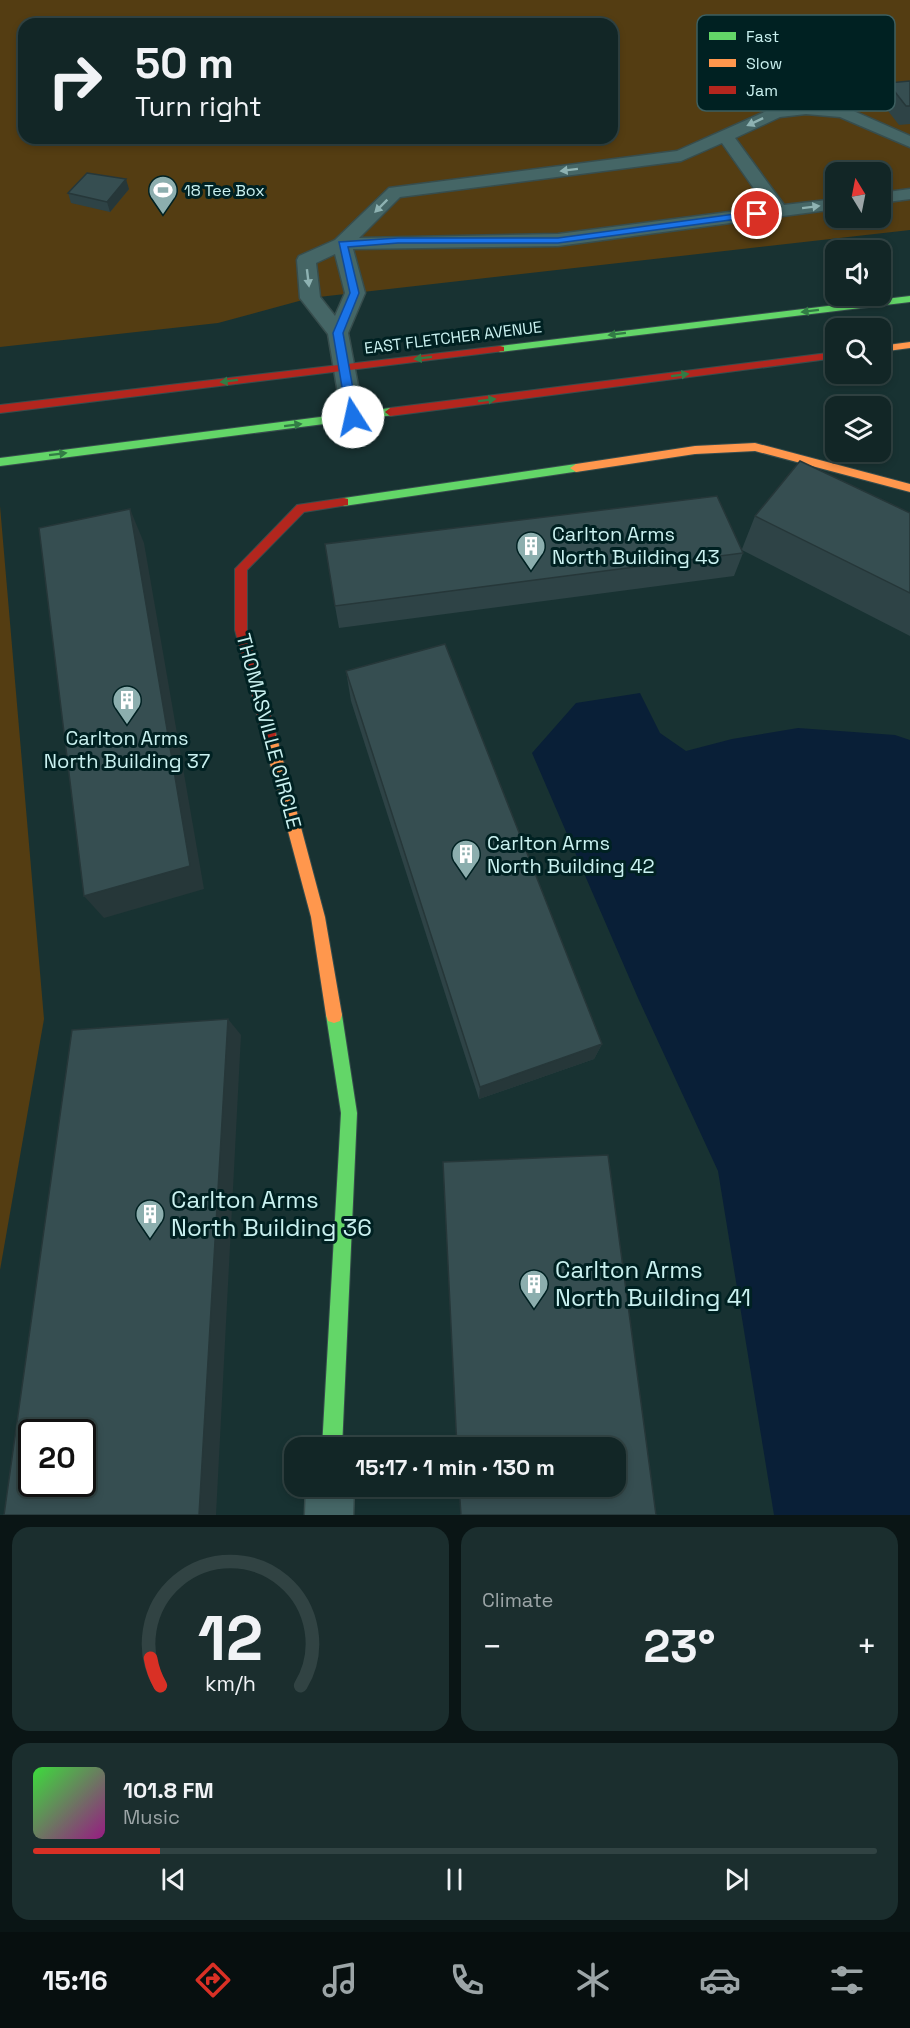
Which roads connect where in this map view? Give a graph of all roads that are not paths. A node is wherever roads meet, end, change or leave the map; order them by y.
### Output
1 (787, 111) edge
2 (831, 111) edge
3 (725, 136) junction
4 (910, 142) edge
5 (910, 194) edge
6 (891, 197) edge
7 (825, 205) edge
8 (779, 211) junction
9 (342, 244) junction
10 (910, 299) edge
11 (338, 333) junction
12 (910, 345) edge
13 (891, 348) edge
14 (825, 356) edge
15 (344, 367) junction
16 (0, 409) edge
17 (353, 417) junction
18 (0, 462) edge
19 (910, 488) edge
20 (333, 1437) edge
21 (330, 1497) edge
22 (329, 1515) edge

1 -> 3 lane
4 -> 2 lane
3 - 8 lane
3 -> 9 lane
5 - 6 lane
8 -> 7 lane
8 - 9 lane
9 - 11 lane
9 -> 11 lane
10 -> 15 main road, EAST FLETCHER AVENUE
11 - 15 lane
12 - 13 main road
17 -> 14 main road
15 -> 16 main road, EAST FLETCHER AVENUE
15 - 17 lane
18 -> 17 main road
19 - 20 main road, THOMASVILLE CIRCLE
21 - 22 street

